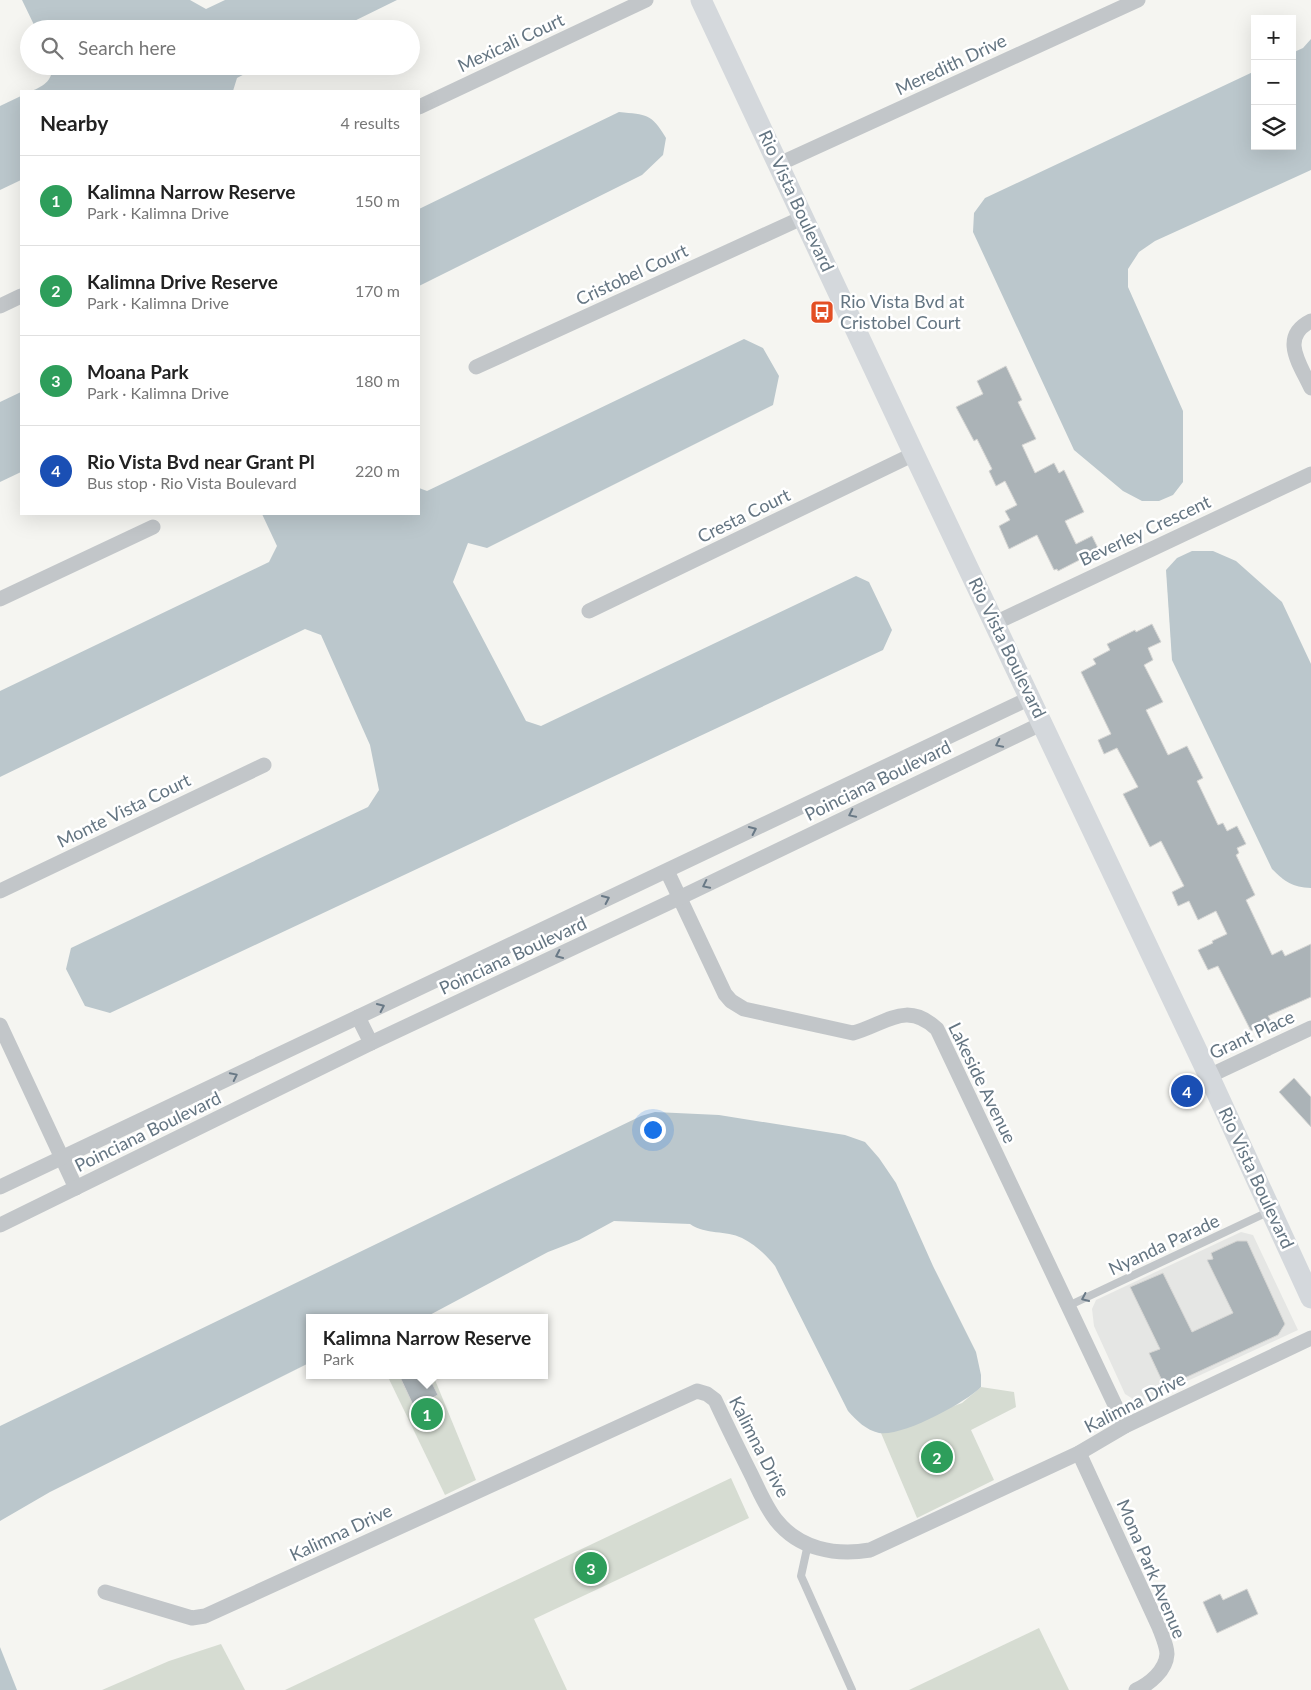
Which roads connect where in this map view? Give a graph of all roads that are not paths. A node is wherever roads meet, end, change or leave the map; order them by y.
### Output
1 (646, 0) edge
2 (701, 0) edge
3 (1138, 0) edge
4 (420, 108) edge
5 (779, 164) junction
6 (804, 217) junction
7 (20, 296) edge
8 (0, 306) edge
9 (1311, 321) edge
10 (476, 368) dead end
11 (1311, 388) edge
12 (914, 454) junction
13 (1311, 474) edge
14 (153, 527) dead end
15 (0, 599) edge
16 (589, 611) dead end
17 (995, 623) junction
18 (1030, 698) junction
19 (1043, 723) junction
20 (264, 765) dead end
21 (666, 871) junction
22 (0, 891) edge
23 (679, 898) junction
24 (358, 1017) junction
25 (0, 1025) edge
26 (1311, 1028) edge
27 (371, 1043) junction
28 (1209, 1076) junction
29 (62, 1159) junction
30 (0, 1187) edge
31 (76, 1188) junction
32 (1272, 1210) junction
33 (0, 1225) edge
34 (1311, 1298) edge
35 (1068, 1306) junction
36 (1311, 1338) edge
37 (1126, 1426) junction
38 (1079, 1453) junction
39 (808, 1544) junction
40 (106, 1592) dead end
41 (852, 1690) edge
42 (1136, 1690) edge

1 - 4 street, Mexicali Court
2 - 5 street, Rio Vista Boulevard
3 - 5 street, Meredith Drive
5 - 6 street, Rio Vista Boulevard
6 - 10 street, Cristobel Court
6 - 12 street, Rio Vista Boulevard
7 - 8 street
9 - 11 street
12 - 16 street, Cresta Court
12 - 17 street, Rio Vista Boulevard
13 - 17 street, Beverley Crescent
14 - 15 street
17 - 18 street, Rio Vista Boulevard
18 - 19 street, Rio Vista Boulevard
21 -> 18 street, Poinciana Boulevard
19 -> 23 street, Poinciana Boulevard
19 - 28 street, Rio Vista Boulevard
20 - 22 street, Monte Vista Court
21 - 23 street, Lakeside Avenue
24 -> 21 street, Poinciana Boulevard
23 -> 27 street, Poinciana Boulevard
23 - 35 street, Lakeside Avenue
24 - 27 street
29 -> 24 street, Poinciana Boulevard
25 - 29 street
26 - 28 street, Grant Place
27 - 31 street, Poinciana Boulevard
28 - 32 street, Rio Vista Boulevard
29 - 30 street, Poinciana Boulevard
29 - 31 street
31 - 33 street, Poinciana Boulevard
32 - 34 street, Rio Vista Boulevard
32 -> 35 lane, Nyanda Parade
35 - 37 street, Lakeside Avenue
36 - 37 street, Kalimna Drive
37 - 38 street, Kalimna Drive
38 - 39 street, Kalimna Drive
38 - 42 street, Mona Park Avenue
39 - 40 street, Kalimna Drive
39 - 41 lane

